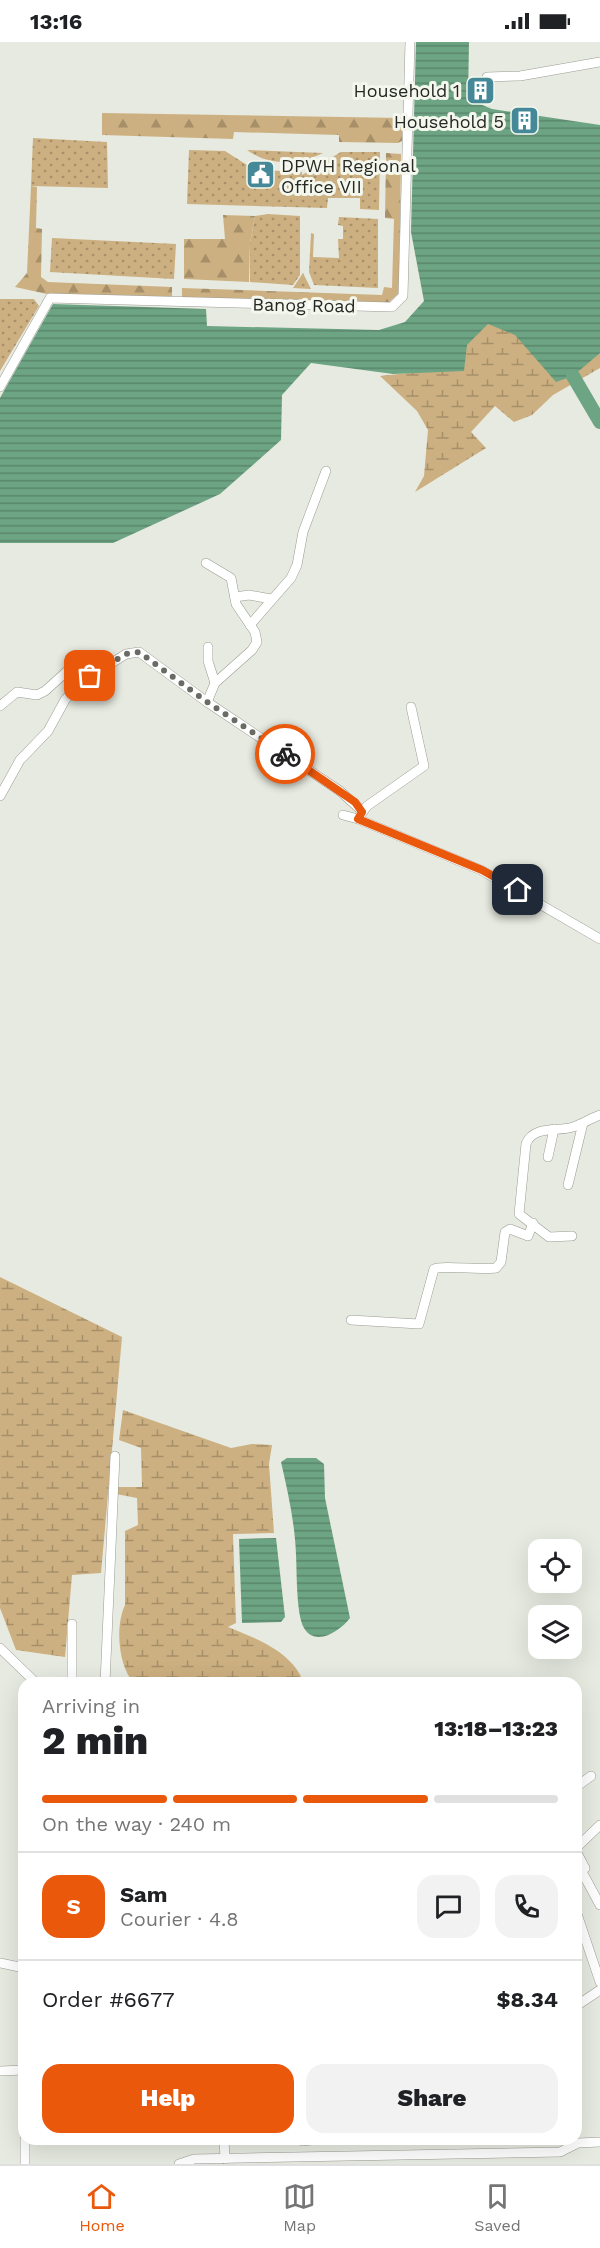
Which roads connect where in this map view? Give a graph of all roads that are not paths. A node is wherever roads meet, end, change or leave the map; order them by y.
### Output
1 (410, 42) edge
2 (600, 62) edge
3 (487, 77) dead end
4 (0, 387) edge
5 (326, 471) dead end
6 (206, 563) dead end
7 (235, 597) junction
8 (271, 599) junction
9 (250, 624) junction
10 (208, 647) dead end
11 (100, 668) junction
12 (215, 683) junction
13 (207, 702) junction
14 (0, 706) edge
15 (411, 707) dead end
16 (0, 796) edge
17 (343, 815) dead end
18 (360, 815) junction
19 (600, 939) edge
20 (600, 1115) edge
21 (583, 1123) junction
22 (554, 1129) junction
23 (548, 1157) dead end
24 (568, 1185) dead end
25 (533, 1223) junction
26 (572, 1236) dead end
27 (351, 1320) dead end
28 (115, 1456) dead end
29 (72, 1624) dead end
30 (1, 1652) edge
31 (29, 1677) edge
32 (72, 1677) edge
33 (105, 1677) edge
34 (591, 1776) dead end
35 (582, 1783) edge
36 (600, 1825) edge
37 (582, 1844) edge
38 (582, 1878) edge
39 (600, 1905) edge
40 (582, 1929) edge
41 (0, 1963) edge
42 (18, 1967) edge
43 (600, 1982) edge
44 (600, 1990) edge
45 (582, 2002) edge
46 (18, 2070) edge
47 (0, 2071) edge
48 (600, 2142) edge
49 (582, 2143) edge
50 (25, 2145) edge
51 (224, 2145) edge
52 (318, 2145) edge
53 (574, 2145) edge
54 (318, 2158) junction
55 (225, 2159) junction
56 (264, 2161) edge
57 (25, 2164) edge
58 (179, 2164) edge

1 - 4 street, Banog Road
2 - 3 street
5 - 8 street
6 - 7 street
7 - 8 street
7 - 9 street
8 - 9 street
9 - 12 street
10 - 12 street
11 - 13 street
11 - 14 street
11 - 16 street
12 - 13 street
13 - 18 street
15 - 18 street
17 - 18 street
18 - 19 street
20 - 21 street
21 - 22 street
21 - 24 street
22 - 23 street
22 - 25 street
25 - 26 street
25 - 27 street
28 - 33 street
29 - 32 street
30 - 31 street
34 - 35 street
36 - 37 street
38 - 39 street
40 - 43 street
41 - 42 street
44 - 45 street
46 - 47 street
48 - 49 street
50 - 57 street
51 - 55 street
52 - 54 street
53 - 54 street
54 - 56 street
55 - 56 street
55 - 58 street

